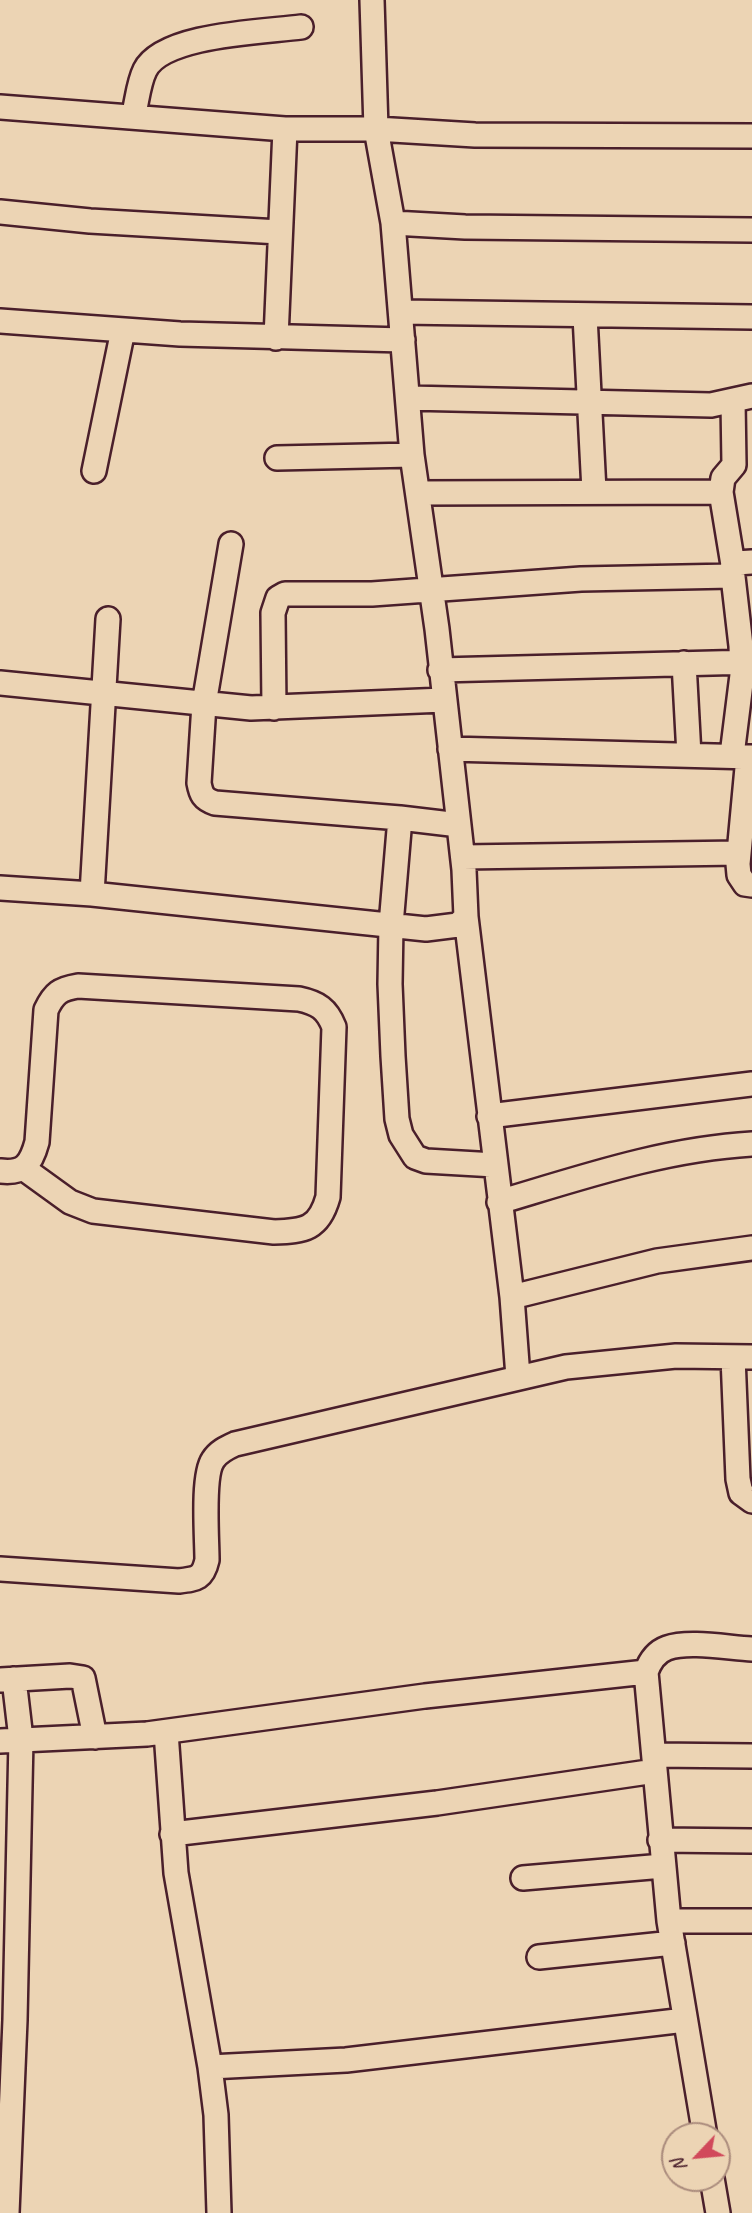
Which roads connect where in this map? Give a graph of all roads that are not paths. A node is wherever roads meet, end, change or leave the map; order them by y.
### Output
1 (372, 0) edge
2 (302, 27) dead end
3 (0, 107) edge
4 (133, 117) junction
5 (285, 129) junction
6 (376, 129) junction
7 (752, 136) edge
8 (0, 212) edge
9 (393, 223) junction
10 (752, 230) edge
11 (279, 232) junction
12 (401, 312) junction
13 (585, 316) junction
14 (752, 317) edge
15 (0, 321) edge
16 (123, 330) junction
17 (276, 338) junction
18 (403, 340) junction
19 (409, 398) junction
20 (743, 398) edge
21 (590, 402) junction
22 (412, 454) junction
23 (277, 457) dead end
24 (94, 471) dead end
25 (734, 478) edge
26 (594, 491) junction
27 (418, 493) junction
28 (231, 544) dead end
29 (739, 568) edge
30 (432, 590) junction
31 (108, 619) dead end
32 (747, 662) edge
33 (684, 663) junction
34 (440, 670) junction
35 (0, 683) edge
36 (102, 692) junction
37 (444, 700) junction
38 (204, 704) junction
39 (274, 708) junction
40 (450, 749) junction
41 (689, 755) junction
42 (744, 757) edge
43 (400, 818) junction
44 (459, 825) junction
45 (739, 853) junction
46 (463, 857) junction
47 (752, 885) edge
48 (0, 888) edge
49 (92, 894) junction
50 (466, 917) junction
51 (391, 925) junction
52 (752, 1084) edge
53 (489, 1116) junction
54 (752, 1144) edge
55 (495, 1165) junction
56 (23, 1168) junction
57 (0, 1171) edge
58 (499, 1202) junction
59 (752, 1248) edge
60 (512, 1297) junction
61 (743, 1357) edge
62 (518, 1377) junction
63 (752, 1501) edge
64 (0, 1569) edge
65 (752, 1649) edge
66 (646, 1672) junction
67 (7, 1680) edge
68 (166, 1732) junction
69 (95, 1737) junction
70 (10, 1740) edge
71 (752, 1756) edge
72 (654, 1763) junction
73 (172, 1834) junction
74 (660, 1840) junction
75 (752, 1841) edge
76 (663, 1866) junction
77 (523, 1878) dead end
78 (752, 1921) edge
79 (671, 1932) junction
80 (539, 1957) dead end
81 (685, 2020) junction
82 (210, 2067) junction
83 (703, 2122) edge
84 (714, 2192) edge
85 (7, 2213) edge
86 (216, 2213) edge
87 (718, 2213) edge

1 - 6 street
2 - 4 street
3 - 4 street
4 - 5 street
5 - 6 street
5 - 11 street
6 - 7 street
6 - 9 street
8 - 11 street
9 - 10 street
9 - 12 street
11 - 17 street
12 - 13 street
12 - 18 street
13 - 14 street
13 - 21 street
15 - 16 street
16 - 17 street
16 - 24 street
17 - 18 street
18 - 19 street
19 - 21 street
19 - 22 street
20 - 21 street
20 - 25 street
21 - 26 street
22 - 23 street
22 - 27 street
25 - 26 street
25 - 29 street
26 - 27 street
27 - 30 street
28 - 38 street
29 - 30 street
29 - 32 street
30 - 34 street
30 - 39 street
31 - 36 street
32 - 33 street
32 - 42 street
33 - 34 street
33 - 41 street
34 - 37 street
35 - 36 street
36 - 38 street
36 - 49 street
37 - 39 street
37 - 40 street
38 - 39 street
38 - 43 street
40 - 41 street
40 - 44 street
41 - 42 street
42 - 45 street
43 - 44 street
43 - 51 street
44 - 46 street
45 - 46 street
45 - 47 street
46 - 50 street
48 - 49 street
49 - 51 street
50 - 51 street
50 - 53 street
51 - 55 street
52 - 53 street
53 - 55 street
54 - 58 street
55 - 58 street
56 - 56 street
56 - 57 street
58 - 60 street
59 - 60 street
60 - 62 street
61 - 62 street
61 - 63 street
62 - 64 street
65 - 66 street
66 - 68 street
66 - 72 street
67 - 69 street
67 - 70 street
68 - 69 street
68 - 73 street
69 - 70 street
70 - 85 street
71 - 72 street
72 - 73 street
72 - 74 street
73 - 82 street
74 - 75 street
74 - 76 street
76 - 77 street
76 - 79 street
78 - 79 street
79 - 80 street
79 - 81 street
81 - 82 street
81 - 83 street
82 - 86 street
84 - 87 street

